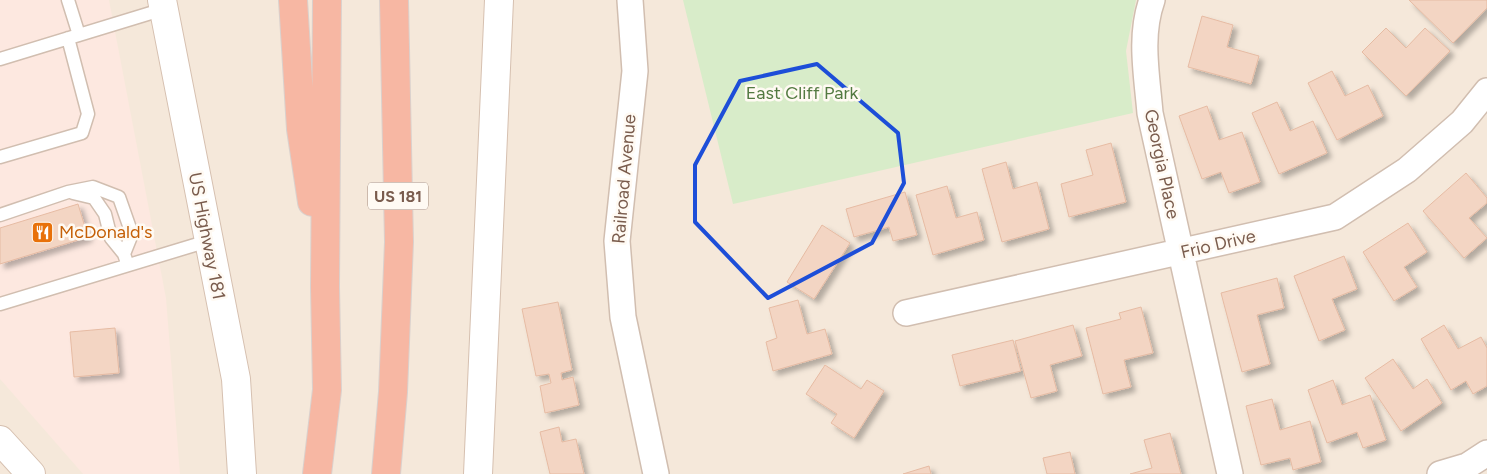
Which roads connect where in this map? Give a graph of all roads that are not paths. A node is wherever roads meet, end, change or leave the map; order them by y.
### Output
1 (68, 0) edge
2 (293, 0) edge
3 (327, 0) edge
4 (394, 0) edge
5 (499, 0) edge
6 (630, 0) edge
7 (1152, 0) edge
8 (163, 5) edge
9 (73, 37) junction
10 (0, 59) edge
11 (1487, 91) edge
12 (0, 157) edge
13 (68, 192) junction
14 (0, 215) edge
15 (208, 241) junction
16 (1181, 252) junction
17 (126, 260) junction
18 (325, 287) junction
19 (0, 304) edge
20 (906, 313) dead end
21 (0, 440) edge
22 (1487, 453) edge
23 (243, 467) edge
24 (31, 474) edge
25 (317, 474) edge
26 (386, 474) edge
27 (478, 474) edge
28 (656, 474) edge
29 (1230, 474) edge
30 (1440, 474) edge

1 - 9 lane
2 - 18 highway
3 - 18 highway
4 - 26 highway, US 181
5 - 27 main road
6 - 28 street, Railroad Avenue
7 - 16 street, Georgia Place
8 - 9 lane
8 - 15 main road, US Highway 181
9 - 10 lane
9 - 12 lane
11 - 16 street, Frio Drive
13 - 14 lane
13 - 17 lane
13 - 17 lane
15 - 17 lane
15 - 23 main road, US Highway 181
16 - 20 street, Frio Drive
16 - 29 street, Georgia Place
17 - 19 lane
18 - 25 highway
21 - 24 main road
22 - 30 street

